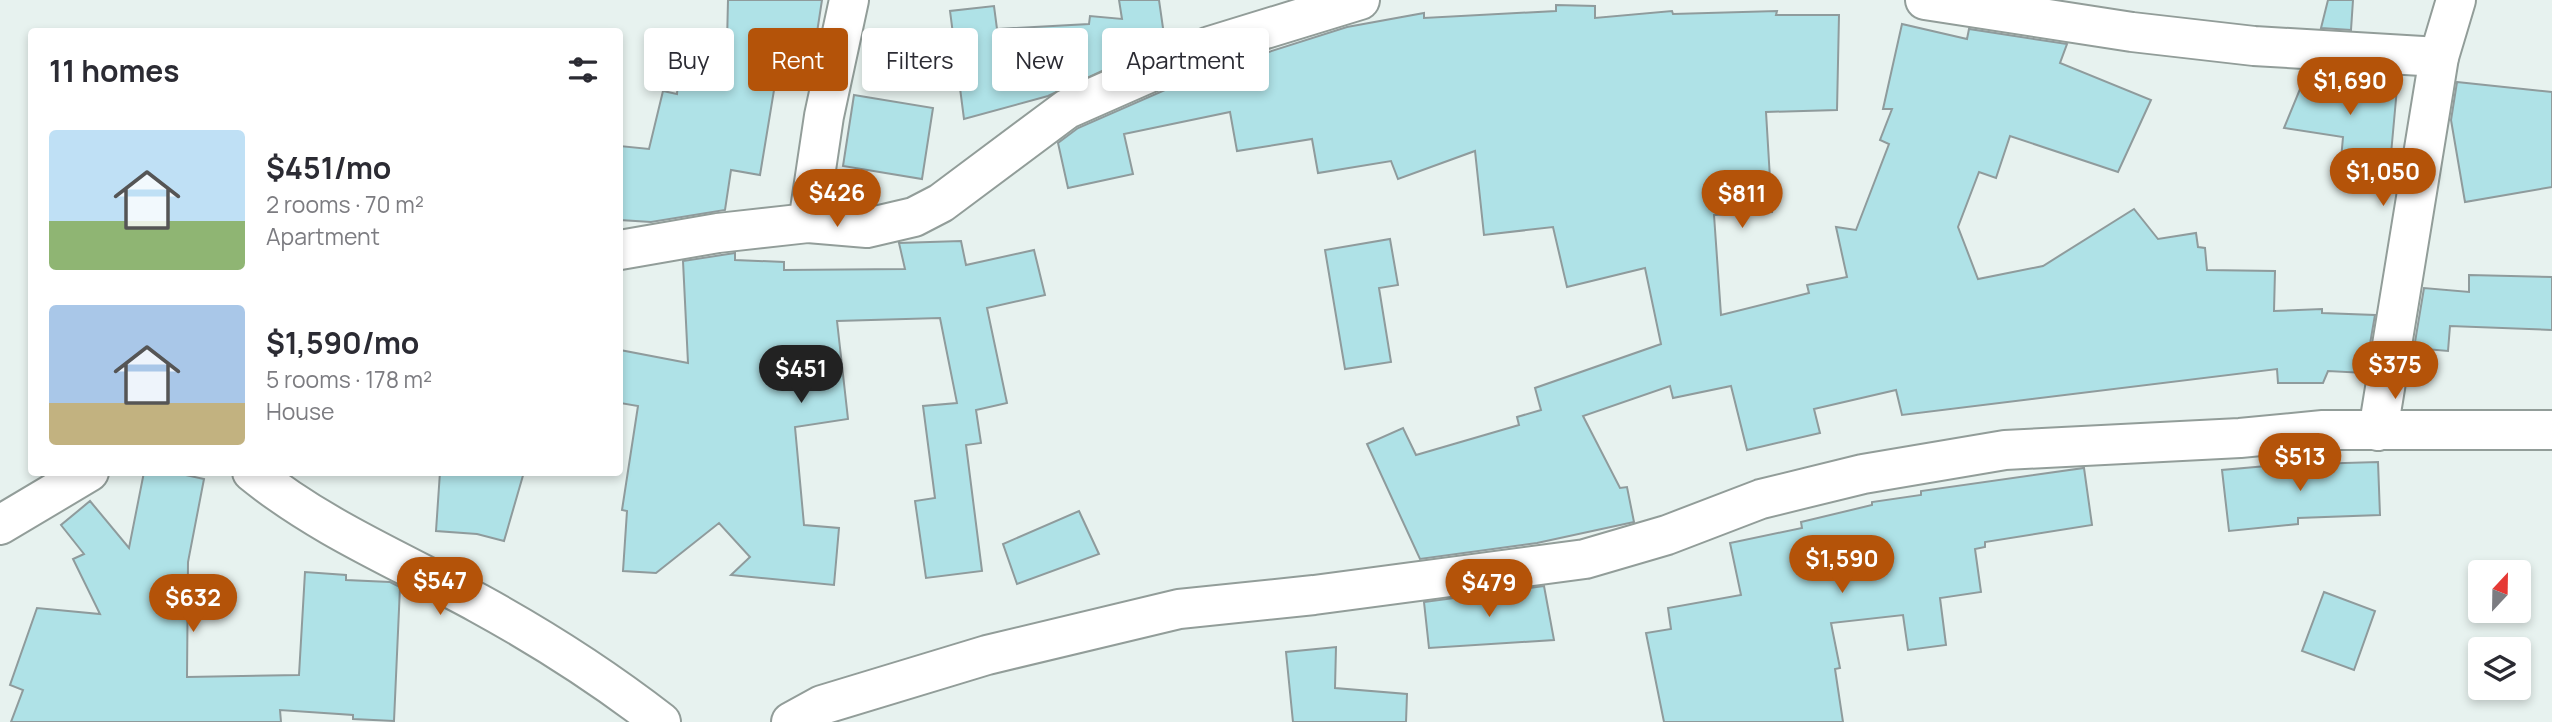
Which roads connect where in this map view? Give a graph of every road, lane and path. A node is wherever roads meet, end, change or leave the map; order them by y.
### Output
1 (849, 0) edge
2 (1360, 0) edge
3 (1925, 0) edge
4 (2456, 0) edge
5 (2439, 57) junction
6 (808, 223) junction
7 (623, 249) edge
8 (2552, 430) edge
9 (2378, 431) junction
10 (82, 476) edge
11 (257, 476) edge
12 (0, 525) edge
13 (661, 722) edge
14 (791, 722) edge

1 - 6 street
2 - 6 street
3 - 5 street
4 - 5 street
5 - 9 street
6 - 7 street
8 - 9 street
9 - 14 street
10 - 12 street
11 - 13 street

